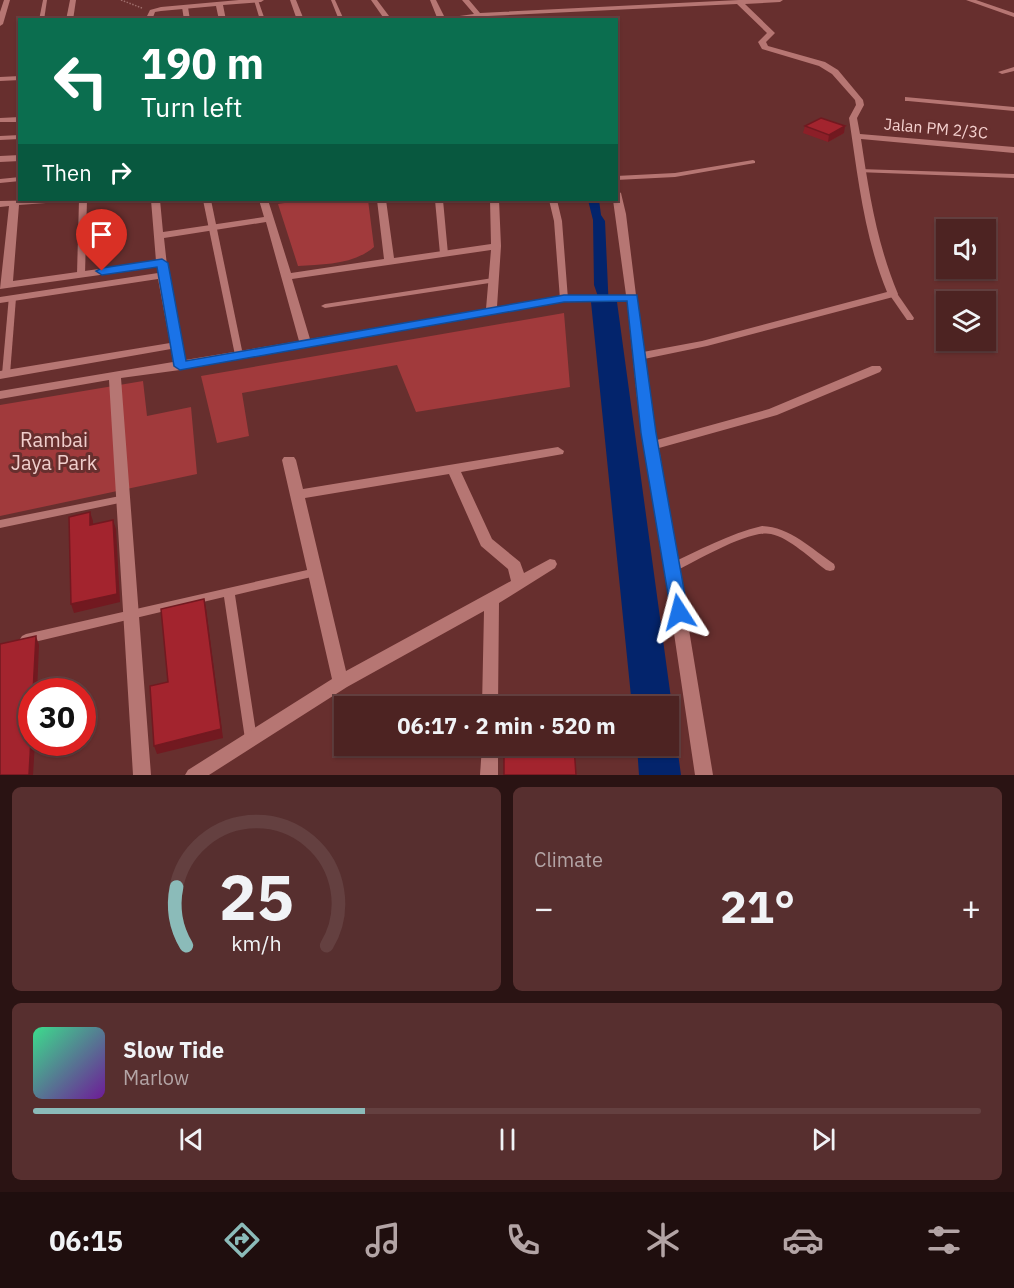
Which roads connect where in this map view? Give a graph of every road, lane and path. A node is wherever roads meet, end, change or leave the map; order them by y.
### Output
1 (7, 0) edge
2 (45, 0) edge
3 (73, 0) edge
4 (121, 0) edge
5 (256, 0) edge
6 (261, 0) edge
7 (293, 0) edge
8 (333, 0) edge
9 (374, 0) edge
10 (433, 0) edge
11 (465, 0) edge
12 (780, 0) edge
13 (969, 0) edge
14 (0, 1) edge
15 (740, 3) junction
16 (219, 4) junction
17 (185, 6) junction
18 (152, 11) junction
19 (1014, 15) edge
20 (478, 17) edge
21 (40, 18) edge
22 (69, 18) edge
23 (149, 18) edge
24 (187, 18) edge
25 (222, 18) edge
26 (262, 18) edge
27 (300, 18) edge
28 (341, 18) edge
29 (388, 18) edge
30 (444, 18) edge
31 (462, 18) edge
32 (0, 24) edge
33 (1014, 69) edge
34 (1002, 72) dead end
35 (18, 78) edge
36 (0, 79) edge
37 (908, 99) dead end
38 (1014, 109) edge
39 (18, 119) edge
40 (0, 120) edge
41 (855, 136) junction
42 (18, 137) edge
43 (0, 138) edge
44 (1014, 150) edge
45 (18, 158) edge
46 (0, 159) edge
47 (753, 162) dead end
48 (859, 171) junction
49 (1014, 176) edge
50 (618, 178) edge
51 (18, 179) edge
52 (0, 181) edge
53 (618, 199) edge
54 (35, 201) edge
55 (83, 201) edge
56 (155, 201) edge
57 (207, 201) edge
58 (264, 201) edge
59 (381, 201) edge
60 (439, 201) edge
61 (495, 201) edge
62 (553, 201) edge
63 (14, 203) junction
64 (0, 204) edge
65 (269, 219) junction
66 (213, 227) junction
67 (159, 236) junction
68 (496, 246) junction
69 (444, 254) junction
70 (389, 262) junction
71 (162, 263) junction
72 (81, 274) junction
73 (163, 275) junction
74 (285, 277) junction
75 (493, 280) junction
76 (4, 285) edge
77 (892, 294) junction
78 (12, 298) junction
79 (627, 298) junction
80 (564, 299) junction
81 (0, 300) edge
82 (325, 306) dead end
83 (491, 311) junction
84 (910, 318) dead end
85 (5, 335) edge
86 (306, 344) junction
87 (177, 345) junction
88 (239, 356) junction
89 (638, 357) junction
90 (180, 366) junction
91 (876, 369) dead end
92 (3, 374) edge
93 (115, 377) junction
94 (0, 395) edge
95 (652, 447) junction
96 (558, 451) dead end
97 (289, 460) dead end
98 (453, 469) junction
99 (297, 495) junction
100 (125, 499) junction
101 (0, 524) edge
102 (550, 564) dead end
103 (830, 567) dead end
104 (672, 568) junction
105 (316, 572) junction
106 (519, 583) junction
107 (229, 592) junction
108 (492, 600) junction
109 (132, 615) junction
110 (11, 643) edge
111 (341, 682) junction
112 (490, 696) edge
113 (251, 739) junction
114 (490, 756) edge
115 (142, 775) edge
116 (194, 775) edge
117 (489, 775) edge
118 (704, 775) edge

1 - 14 street
1 - 32 street
2 - 21 lane
3 - 22 street
4 - 18 path
5 - 6 street
5 - 16 street
5 - 26 lane
7 - 27 street
8 - 28 lane
9 - 29 street
10 - 30 street
11 - 20 street
12 - 15 street
13 - 19 street
15 - 20 street
15 - 41 street
16 - 17 street
16 - 25 street
17 - 18 street
17 - 24 lane
18 - 23 street
20 - 31 street
33 - 34 street
35 - 36 street
37 - 38 street
39 - 40 street
41 - 44 street, Jalan PM 2/3C
41 - 48 street
42 - 43 lane
45 - 46 street
47 - 50 lane
48 - 49 lane
48 - 77 street
51 - 52 lane
53 - 79 street
54 - 63 street
55 - 72 lane
56 - 67 street
57 - 66 lane
58 - 65 street
59 - 70 street
60 - 69 lane
61 - 68 street
62 - 80 lane
63 - 64 street
63 - 76 street
65 - 66 street
65 - 74 street
66 - 67 street
66 - 88 lane
67 - 71 street
68 - 69 street
68 - 75 street
69 - 70 street
70 - 74 street
71 - 72 street
71 - 73 street
72 - 76 street
73 - 78 street
73 - 87 street
74 - 86 street
75 - 82 lane
75 - 83 street
77 - 84 lane
77 - 89 street
78 - 81 street
78 - 85 lane
79 - 80 street
79 - 89 street
80 - 83 street
83 - 86 street
85 - 92 lane
86 - 88 street
87 - 90 street
87 - 92 street
88 - 90 street
89 - 95 street
90 - 93 street
91 - 95 street
93 - 94 street
93 - 100 street
95 - 104 street
96 - 98 street
97 - 99 street
98 - 99 street
98 - 106 street
99 - 105 street
100 - 101 lane
100 - 109 street
102 - 106 street
103 - 104 lane
104 - 118 street
105 - 107 lane
105 - 111 street
106 - 108 street
107 - 109 lane
107 - 113 lane
108 - 111 street
108 - 112 street
109 - 110 lane
109 - 115 street
111 - 113 street
113 - 116 street
114 - 117 street

